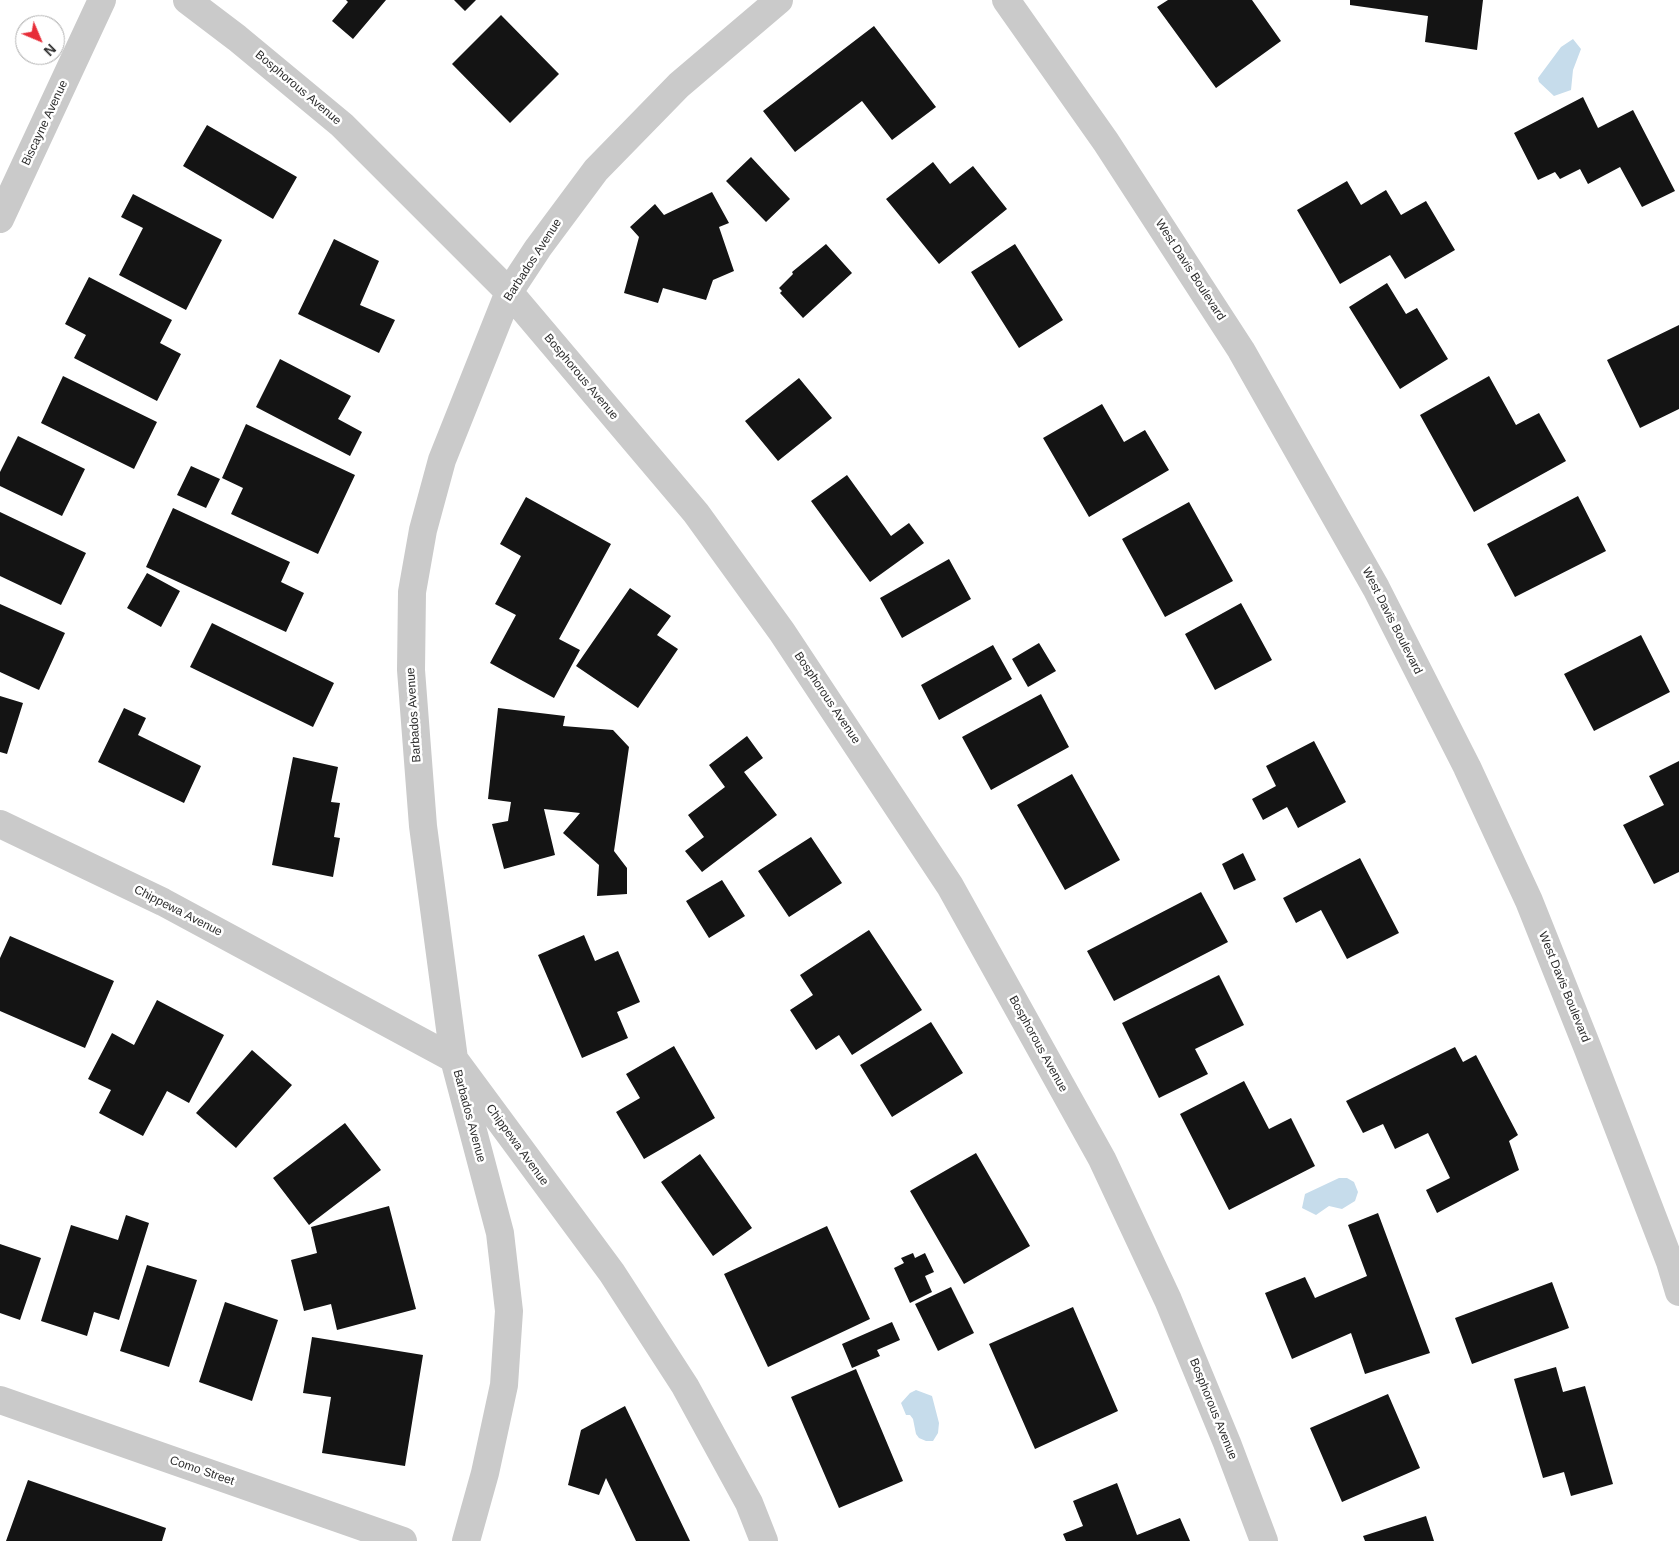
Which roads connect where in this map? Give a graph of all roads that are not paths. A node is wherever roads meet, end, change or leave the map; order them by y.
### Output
1 (102, 0) edge
2 (187, 0) edge
3 (779, 0) edge
4 (1006, 0) edge
5 (0, 219) edge
6 (509, 292) junction
7 (0, 824) edge
8 (454, 1059) junction
9 (1679, 1292) edge
10 (0, 1400) edge
11 (403, 1541) edge
12 (466, 1541) edge
13 (764, 1541) edge
14 (1264, 1541) edge

1 - 5 street, Biscayne Avenue
2 - 6 street, Bosphorous Avenue
3 - 6 street, Barbados Avenue
4 - 9 street, West Davis Boulevard
6 - 8 street, Barbados Avenue
6 - 14 street, Bosphorous Avenue
7 - 8 street, Chippewa Avenue
8 - 12 street, Barbados Avenue
8 - 13 street, Chippewa Avenue
10 - 11 street, Como Street

